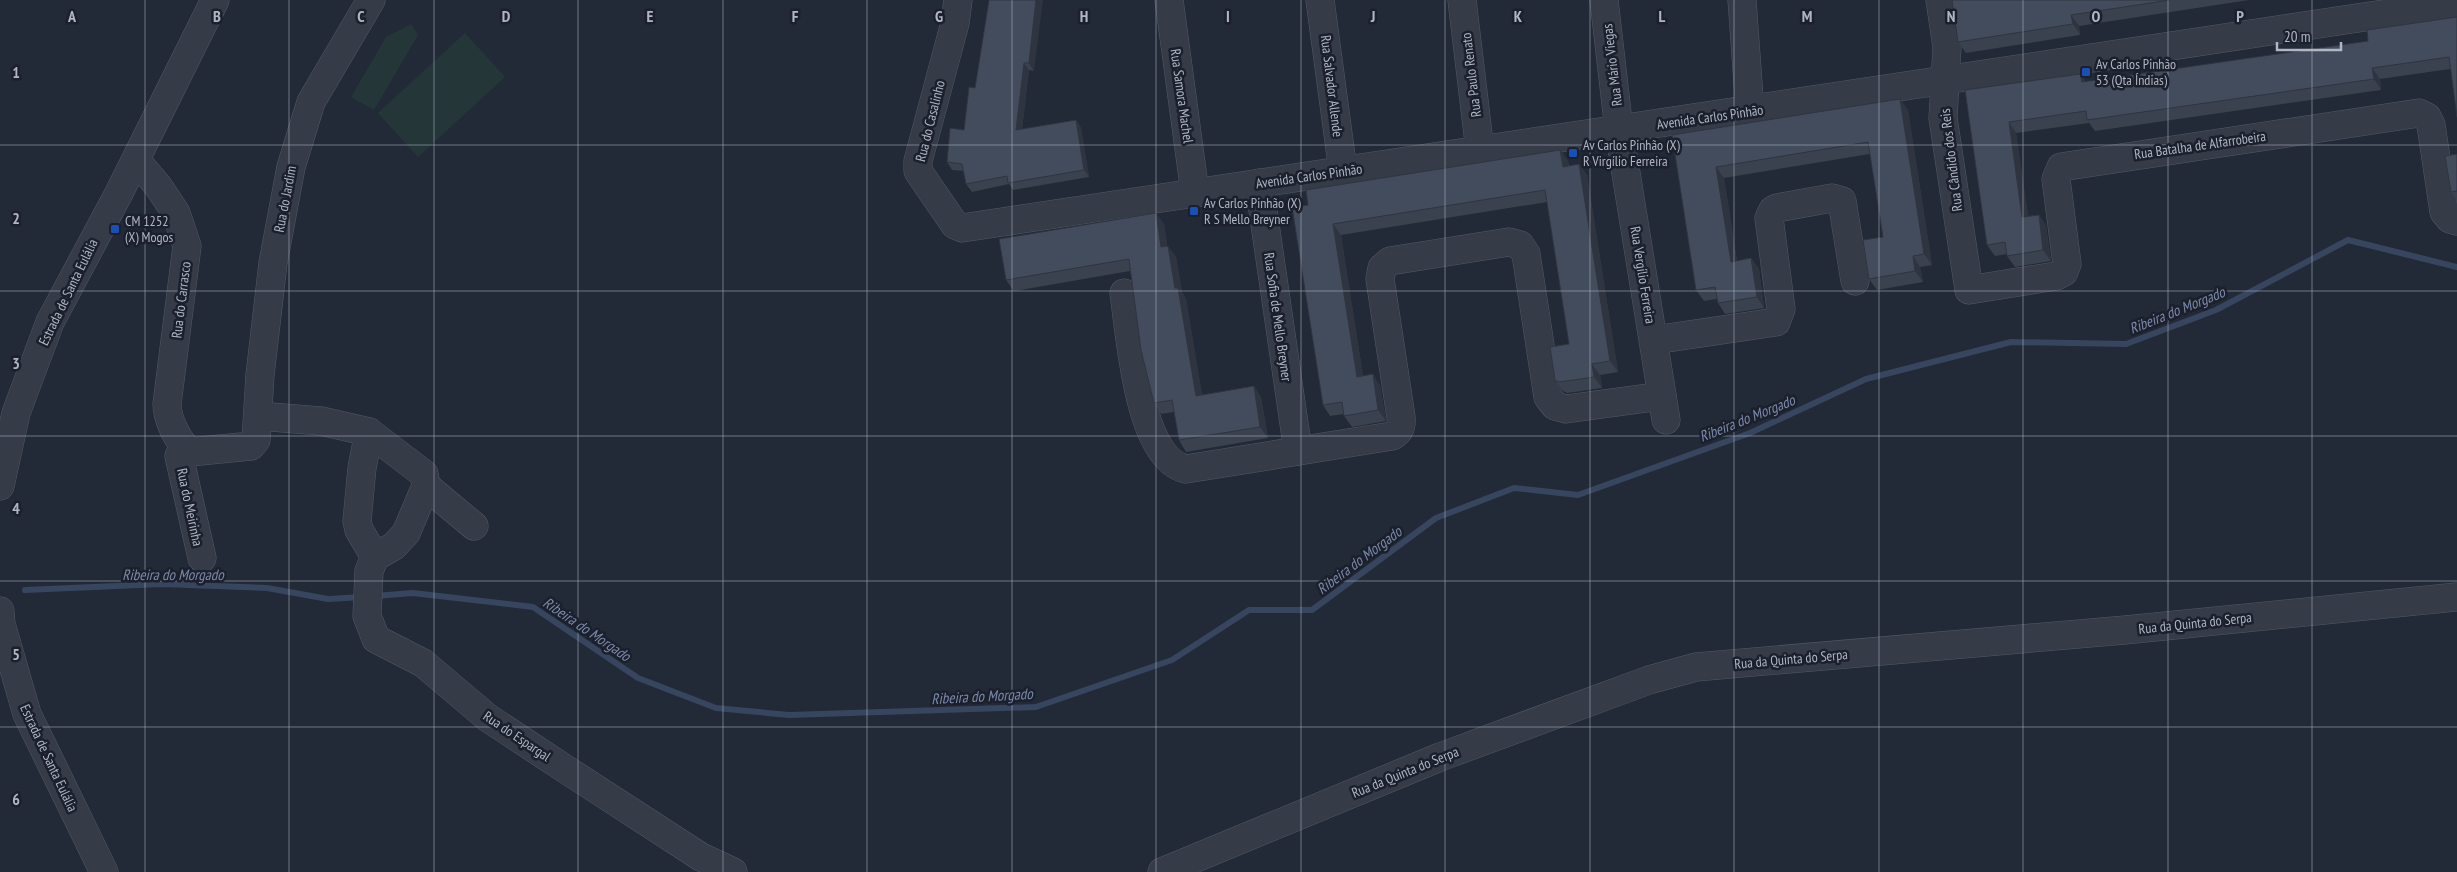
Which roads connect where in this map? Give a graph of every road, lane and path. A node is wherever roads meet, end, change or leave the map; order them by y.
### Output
1 (216, 0) edge
2 (371, 0) edge
3 (958, 0) edge
4 (1169, 0) edge
5 (1320, 0) edge
6 (1462, 0) edge
7 (1604, 0) edge
8 (1742, 0) edge
9 (1940, 0) edge
10 (2457, 3) edge
11 (1945, 81) junction
12 (1750, 111) junction
13 (1620, 130) junction
14 (1480, 151) junction
15 (136, 160) junction
16 (1343, 171) junction
17 (1259, 183) junction
18 (1195, 193) junction
19 (2457, 220) edge
20 (962, 228) joint
21 (1855, 281) dead end
22 (1969, 290) joint
23 (1124, 293) dead end
24 (1654, 340) junction
25 (258, 416) junction
26 (369, 432) junction
27 (1298, 451) junction
28 (183, 453) junction
29 (0, 486) edge
30 (426, 486) junction
31 (474, 526) dead end
32 (202, 558) dead end
33 (372, 564) junction
34 (2457, 597) edge
35 (0, 611) edge
36 (104, 872) edge
37 (733, 872) edge
38 (1162, 872) edge

1 - 15 street, Estrada de Santa Eulália
2 - 25 street, Rua do Jardim
3 - 20 street, Rua do Casalinho
4 - 18 street, Rua Samora Machel
5 - 16 street, Rua Salvador Allende
6 - 14 street, Rua Paulo Renato
7 - 13 street, Rua Mário Viegas
8 - 12 street
9 - 11 street, Rua Cândido dos Reis
10 - 11 street, Avenida Carlos Pinhão
11 - 12 street, Avenida Carlos Pinhão
11 - 22 street, Rua Cândido dos Reis
12 - 13 street, Avenida Carlos Pinhão
13 - 14 street, Avenida Carlos Pinhão
13 - 24 street, Rua Vergílio Ferreira
14 - 16 street, Avenida Carlos Pinhão
15 - 28 street, Rua do Carrasco
15 - 29 street, Estrada de Santa Eulália
16 - 17 street, Avenida Carlos Pinhão
17 - 18 street, Avenida Carlos Pinhão
17 - 27 street, Rua Sofia de Mello Breyner
18 - 20 street, Avenida Carlos Pinhão
19 - 22 street, Rua Batalha de Alfarrobeira
21 - 24 street
23 - 27 street
24 - 27 street, Rua Vergílio Ferreira
25 - 26 street
25 - 28 street, Rua do Jardim
26 - 30 street
26 - 33 street
28 - 32 street, Rua do Meirinha
30 - 31 street
30 - 33 street
33 - 37 street, Rua do Espargal
34 - 38 street, Rua da Quinta do Serpa
35 - 36 street, Estrada de Santa Eulália

